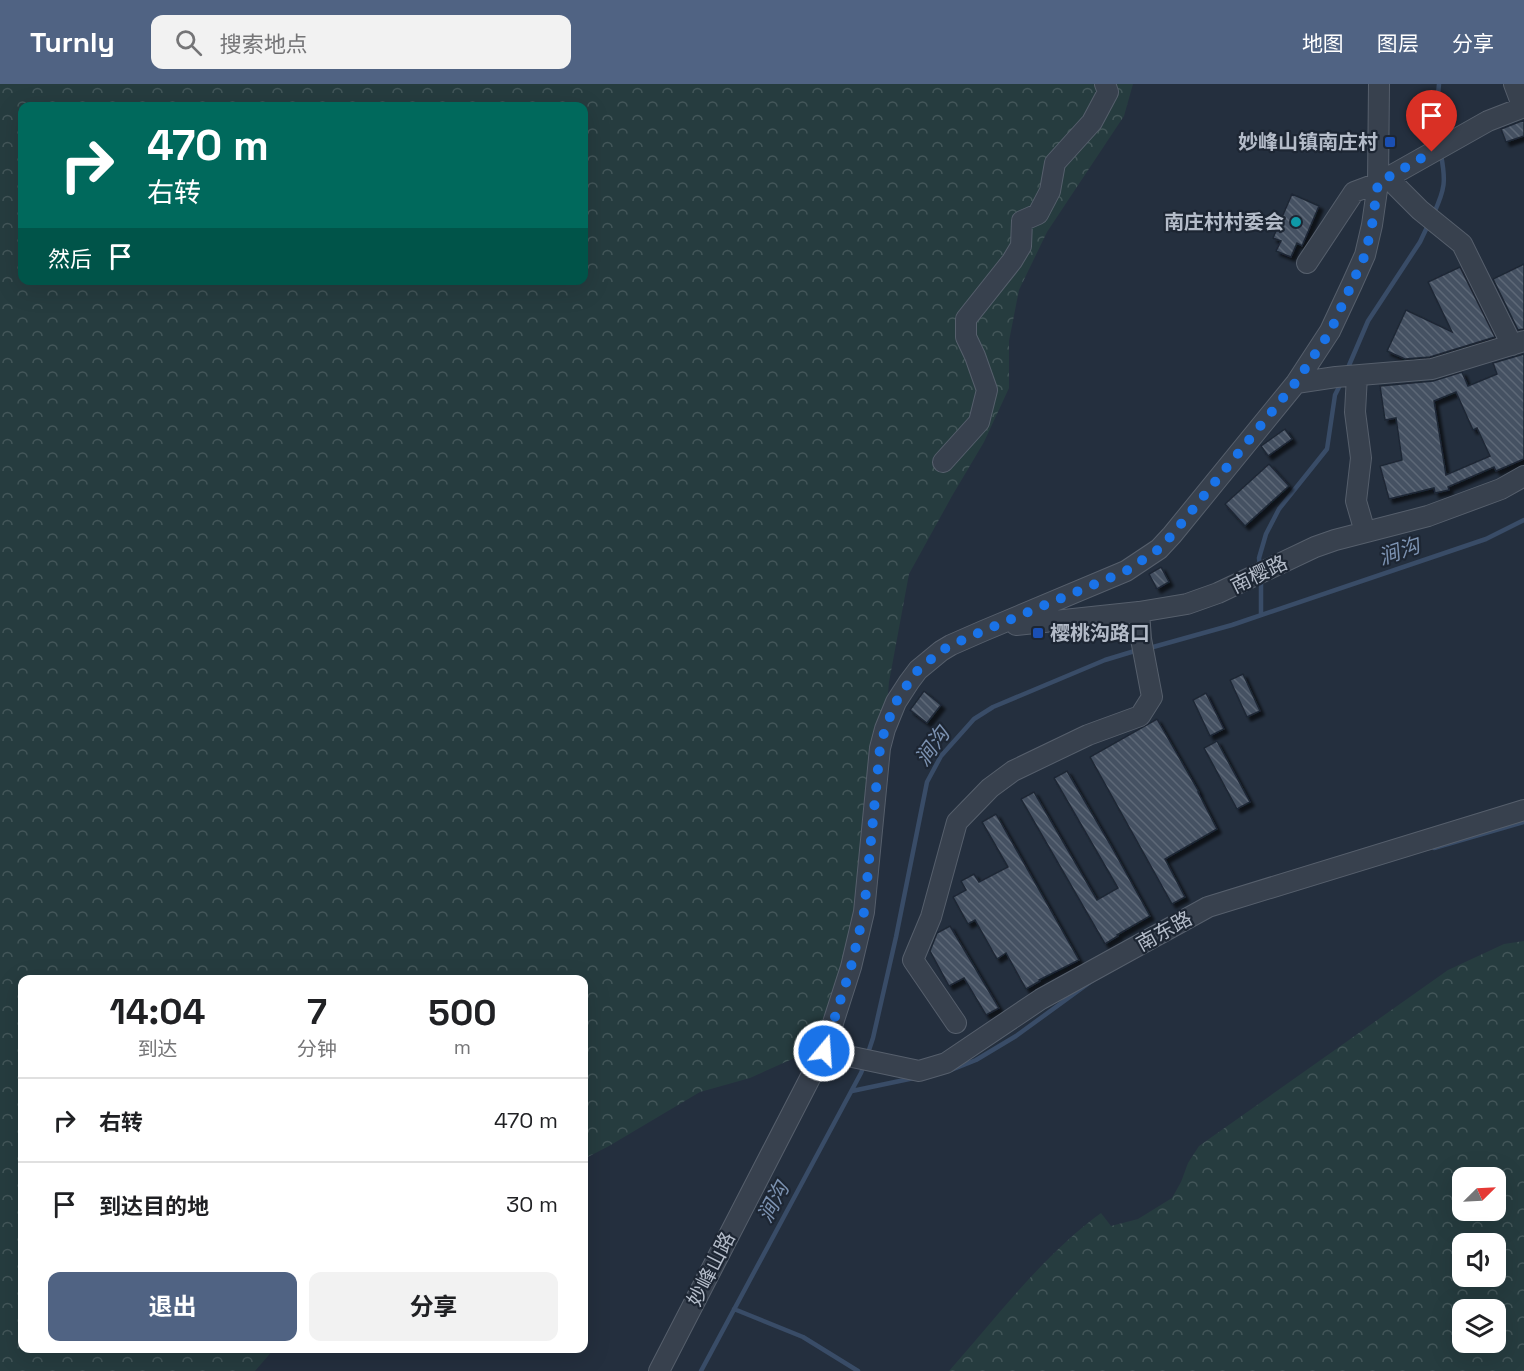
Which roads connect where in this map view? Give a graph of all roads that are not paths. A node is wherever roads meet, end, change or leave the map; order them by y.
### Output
1 (1105, 84) edge
2 (1379, 84) edge
3 (1514, 84) edge
4 (1523, 107) edge
5 (1383, 180) junction
6 (1307, 263) dead end
7 (1518, 343) edge
8 (1348, 376) junction
9 (1296, 382) junction
10 (944, 462) dead end
11 (1524, 476) edge
12 (1365, 532) junction
13 (1139, 612) junction
14 (983, 631) junction
15 (1524, 810) edge
16 (956, 1023) dead end
17 (824, 1051) junction
18 (659, 1371) edge

1 - 10 street
2 - 5 street, 妙峰山路
3 - 4 street
4 - 5 street
5 - 6 street
5 - 7 street
5 - 9 street, 妙峰山路
7 - 8 street
8 - 9 street
8 - 12 street
9 - 14 street, 妙峰山路
11 - 12 street, 南樱路
12 - 13 street, 南樱路
13 - 14 street, 南樱路
13 - 16 street
14 - 17 street, 妙峰山路
15 - 17 street, 南东路
17 - 18 street, 妙峰山路

